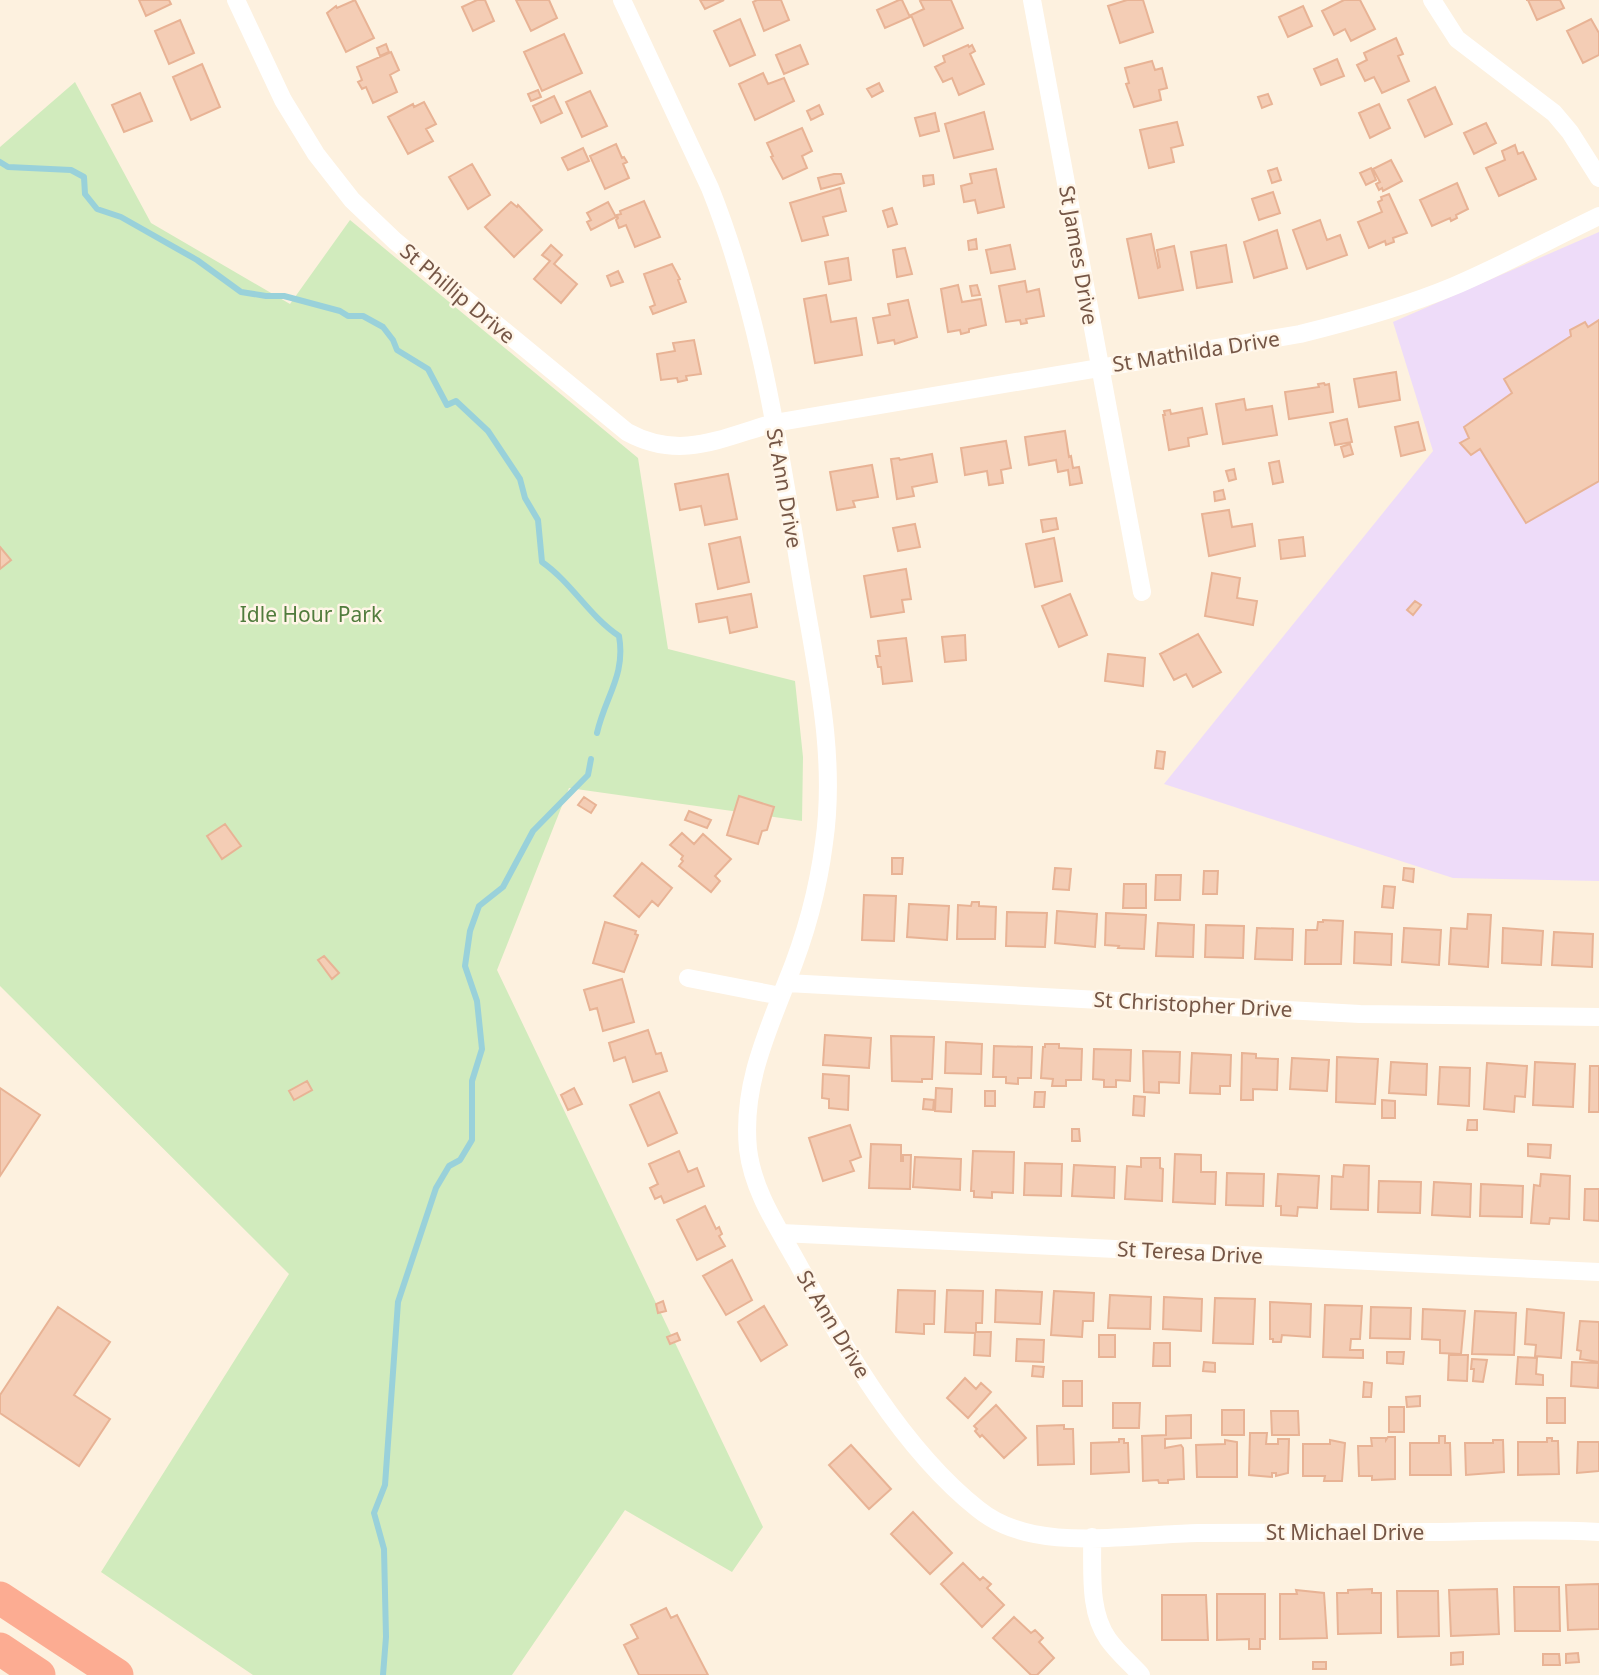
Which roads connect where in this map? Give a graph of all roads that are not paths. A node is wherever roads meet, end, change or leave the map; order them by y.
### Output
1 (236, 0) edge
2 (622, 0) edge
3 (1032, 0) edge
4 (1432, 0) edge
5 (1599, 178) edge
6 (1599, 216) edge
7 (1099, 366) junction
8 (775, 423) junction
9 (1142, 592) dead end
10 (688, 978) dead end
11 (784, 989) junction
12 (1599, 1017) edge
13 (781, 1233) junction
14 (1599, 1272) edge
15 (1599, 1532) edge
16 (1091, 1537) junction
17 (0, 1598) edge
18 (0, 1649) edge
19 (39, 1675) edge
20 (117, 1675) edge
21 (1141, 1675) edge

1 - 8 street, St Phillip Drive
2 - 8 street, St Ann Drive
3 - 7 street, St James Drive
4 - 5 street
6 - 7 street, St Mathilda Drive
7 - 8 street, St Mathilda Drive
7 - 9 street, St James Drive
8 - 11 street, St Ann Drive
10 - 11 street
11 - 12 street, St Christopher Drive
11 - 13 street, St Ann Drive
13 - 14 street, St Teresa Drive
13 - 16 street, St Ann Drive
15 - 16 street, St Michael Drive
16 - 21 street
17 - 20 highway
18 - 19 highway

